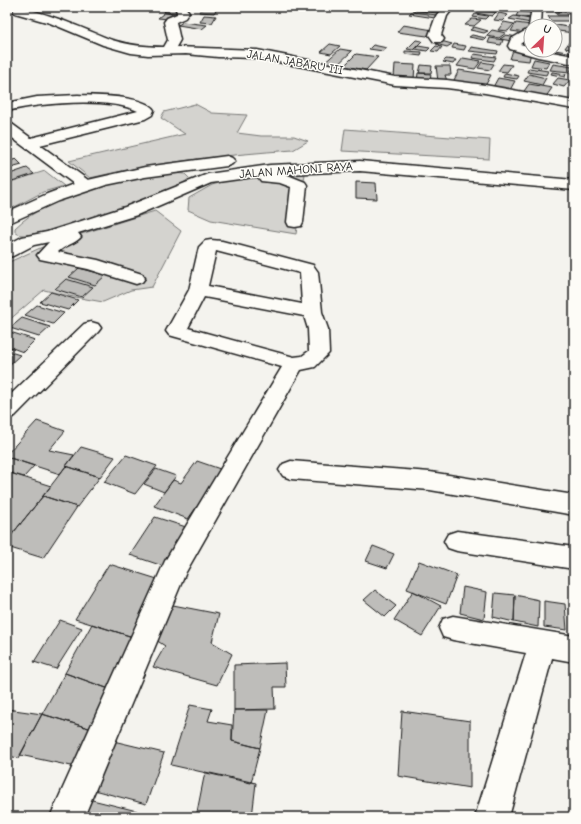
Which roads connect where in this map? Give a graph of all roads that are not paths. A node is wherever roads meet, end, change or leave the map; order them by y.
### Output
1 (180, 7) edge
2 (449, 7) edge
3 (537, 7) edge
4 (21, 9) edge
5 (536, 18) edge
6 (10, 21) dead end
7 (523, 36) edge
8 (438, 39) dead end
9 (167, 51) junction
10 (523, 52) edge
11 (530, 58) edge
12 (563, 58) edge
13 (574, 60) edge
14 (529, 64) dead end
15 (492, 77) dead end
16 (485, 88) junction
17 (574, 105) edge
18 (7, 107) edge
19 (7, 127) edge
20 (29, 143) junction
21 (325, 153) dead end
22 (283, 155) dead end
23 (262, 157) dead end
24 (242, 158) dead end
25 (196, 167) junction
26 (574, 171) edge
27 (208, 179) junction
28 (574, 185) edge
29 (86, 186) junction
30 (161, 204) junction
31 (7, 219) edge
32 (295, 222) dead end
33 (7, 231) edge
34 (28, 242) junction
35 (7, 252) edge
36 (136, 278) dead end
37 (198, 290) junction
38 (312, 312) junction
39 (91, 328) dead end
40 (294, 364) junction
41 (7, 411) edge
42 (291, 470) dead end
43 (574, 505) edge
44 (457, 541) dead end
45 (574, 558) edge
46 (453, 628) dead end
47 (574, 649) edge
48 (538, 659) dead end
49 (67, 817) edge
50 (492, 817) edge

1 - 9 street
2 - 8 street
3 - 5 street
4 - 6 street
4 - 9 street, JALAN JABARU III
7 - 10 street
9 - 16 street, JALAN JABARU III
11 - 14 street
12 - 13 street
15 - 16 street
16 - 17 street, JALAN JABARU III
18 - 20 street
19 - 20 street
20 - 29 street
21 - 26 street, JALAN MAHONI RAYA
22 - 23 street, JALAN MAHONI RAYA
24 - 25 street, JALAN MAHONI RAYA
25 - 27 street
25 - 29 street, JALAN MAHONI RAYA
27 - 28 street, JALAN MAHONI RAYA
27 - 30 street, JALAN MAHONI RAYA
29 - 31 street, JALAN MAHONI RAYA
30 - 32 street
30 - 34 street, JALAN MAHONI RAYA
30 - 36 street
33 - 34 street
34 - 35 street, JALAN MAHONI RAYA
37 - 38 street
37 - 38 street
37 - 40 street
38 - 40 street
39 - 41 street
40 - 49 street
42 - 43 street
44 - 45 street
46 - 47 street
48 - 50 street

